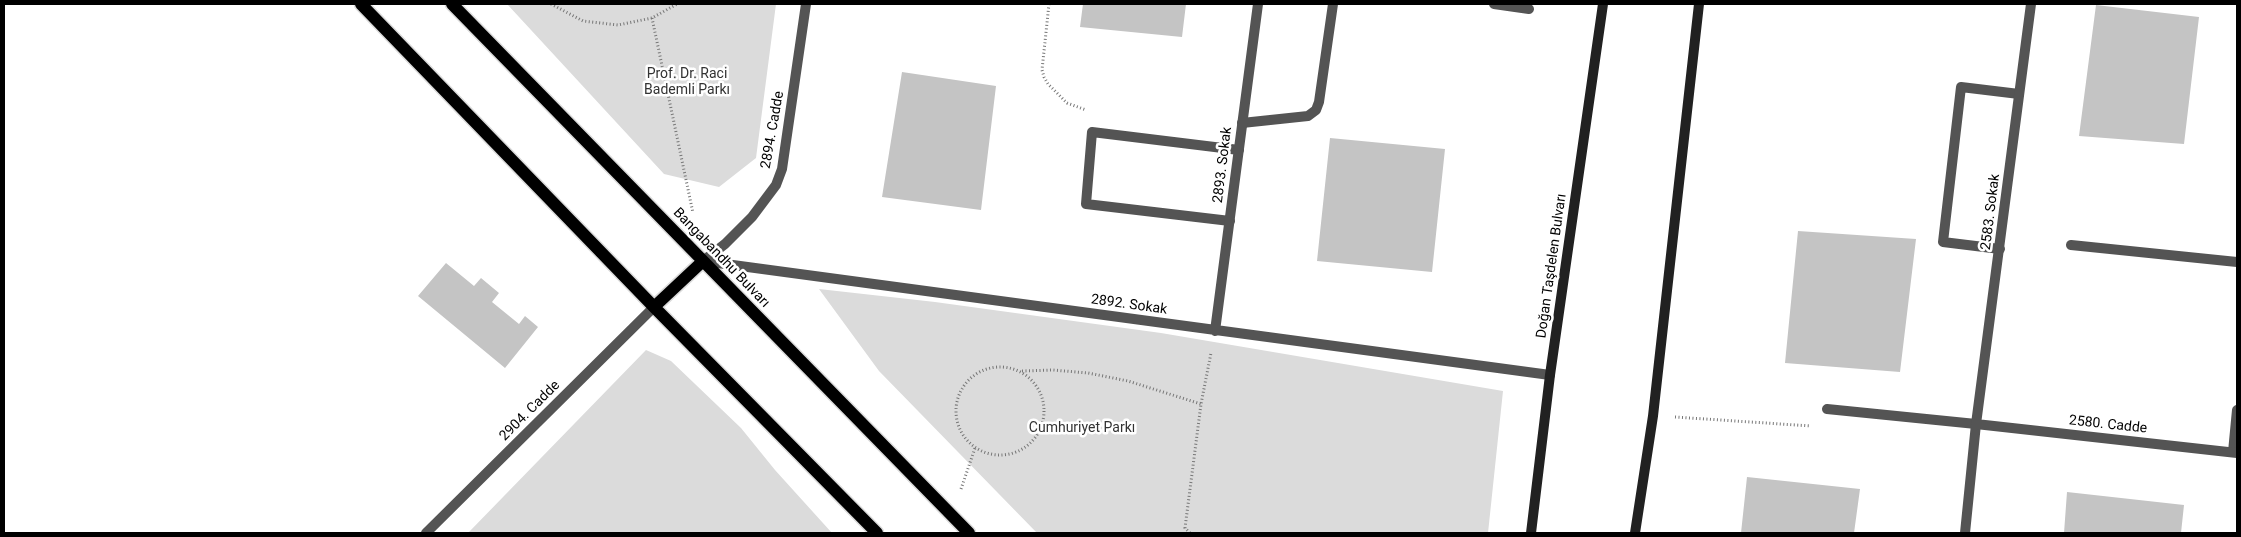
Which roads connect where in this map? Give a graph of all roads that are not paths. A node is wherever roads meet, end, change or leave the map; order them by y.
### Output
1 (362, 4) edge
2 (452, 4) edge
3 (806, 4) edge
4 (1258, 4) edge
5 (1333, 4) edge
6 (1494, 4) edge
7 (1603, 4) edge
8 (1700, 4) edge
9 (2031, 4) edge
10 (1529, 9) dead end
11 (2019, 94) junction
12 (1242, 123) junction
13 (1239, 150) junction
14 (1230, 221) junction
15 (2071, 245) dead end
16 (2000, 249) junction
17 (703, 261) junction
18 (2237, 262) edge
19 (654, 307) junction
20 (1215, 331) junction
21 (1550, 375) junction
22 (1828, 409) road end
23 (2237, 410) edge
24 (1976, 424) junction
25 (2235, 452) edge
26 (426, 533) edge
27 (877, 533) edge
28 (969, 533) edge
29 (1531, 533) edge
30 (1635, 533) edge
31 (1965, 533) edge

1 - 19 main road
2 - 17 main road, Bangabandhu Bulvarı
3 - 17 street, 2894. Cadde
4 - 12 street, 2893. Sokak
5 - 12 street
6 - 10 street
7 - 21 main road, Doğan Taşdelen Bulvarı
8 - 30 main road
9 - 11 street, 2583. Sokak
11 - 16 street, 2583. Sokak
11 - 16 street
12 - 13 street, 2893. Sokak
13 - 14 street, 2893. Sokak
13 - 14 street
14 - 20 street, 2893. Sokak
15 - 18 street
16 - 24 street, 2583. Sokak
17 - 19 main road
17 - 20 street, 2892. Sokak
17 - 28 main road, Bangabandhu Bulvarı
19 - 26 street, 2904. Cadde
19 - 27 main road
20 - 21 street, 2892. Sokak
21 - 29 main road, Doğan Taşdelen Bulvarı
22 - 24 street, 2580. Cadde
23 - 25 street
24 - 25 street, 2580. Cadde
24 - 31 street, 2583. Sokak

